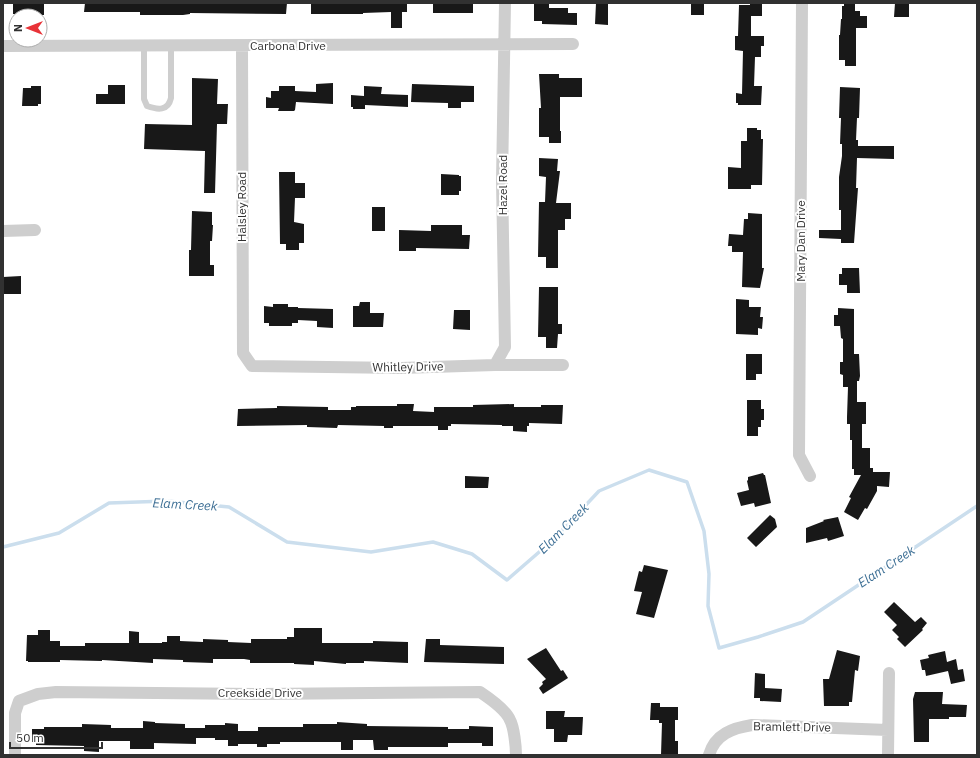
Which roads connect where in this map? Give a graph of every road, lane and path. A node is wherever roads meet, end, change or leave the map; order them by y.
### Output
1 (505, 3) edge
2 (802, 3) edge
3 (505, 44) junction
4 (573, 44) dead end
5 (3, 46) edge
6 (144, 46) junction
7 (171, 46) junction
8 (242, 46) junction
9 (35, 230) dead end
10 (3, 231) edge
11 (495, 365) junction
12 (563, 365) dead end
13 (252, 366) joint
14 (810, 476) dead end
15 (889, 673) dead end
16 (888, 730) junction
17 (15, 755) edge
18 (516, 755) edge
19 (709, 755) edge
20 (888, 755) edge

1 - 3 street, Hazel Road
2 - 14 street, Mary Dan Drive
3 - 4 street, Carbona Drive
3 - 8 street, Carbona Drive
3 - 11 street, Hazel Road
5 - 6 street, Carbona Drive
6 - 7 street, Carbona Drive
6 - 7 lane
7 - 8 street, Carbona Drive
8 - 13 street, Halsley Road
9 - 10 street
11 - 12 street, Whitley Drive
11 - 13 street, Whitley Drive
15 - 16 street
16 - 19 street, Bramlett Drive
16 - 20 street
17 - 18 street, Creekside Drive

